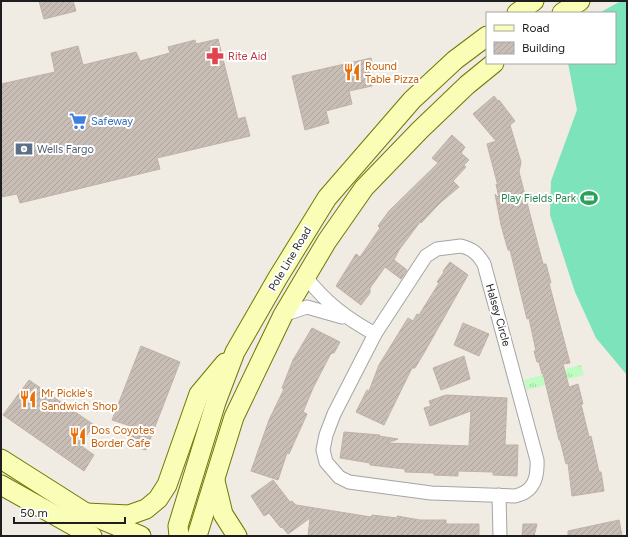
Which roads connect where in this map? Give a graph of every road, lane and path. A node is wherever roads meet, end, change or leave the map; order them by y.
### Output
1 (534, 1) edge
2 (580, 1) edge
3 (518, 12) edge
4 (564, 12) edge
5 (486, 37) edge
6 (493, 64) edge
7 (305, 276) junction
8 (283, 315) junction
9 (346, 318) junction
10 (375, 334) junction
11 (235, 352) junction
12 (1, 459) edge
13 (215, 480) junction
14 (1, 485) edge
15 (499, 496) junction
16 (86, 513) junction
17 (92, 536) edge
18 (141, 536) edge
19 (179, 536) edge
20 (197, 536) edge
21 (237, 536) edge
22 (500, 536) edge

1 - 3 main road
2 - 4 main road
5 - 11 main road, Pole Line Road
6 - 7 main road, Pole Line Road
7 - 8 main road, Pole Line Road
7 - 9 street
8 - 9 street
8 - 13 main road, Pole Line Road
9 - 10 street
10 - 15 street, Halsey Circle
10 - 15 street, Halsey Circle
11 - 16 main road
11 - 19 main road, Pole Line Road
12 - 16 main road
13 - 20 main road, Pole Line Road
13 - 21 main road
14 - 17 main road
15 - 22 street
16 - 18 main road

